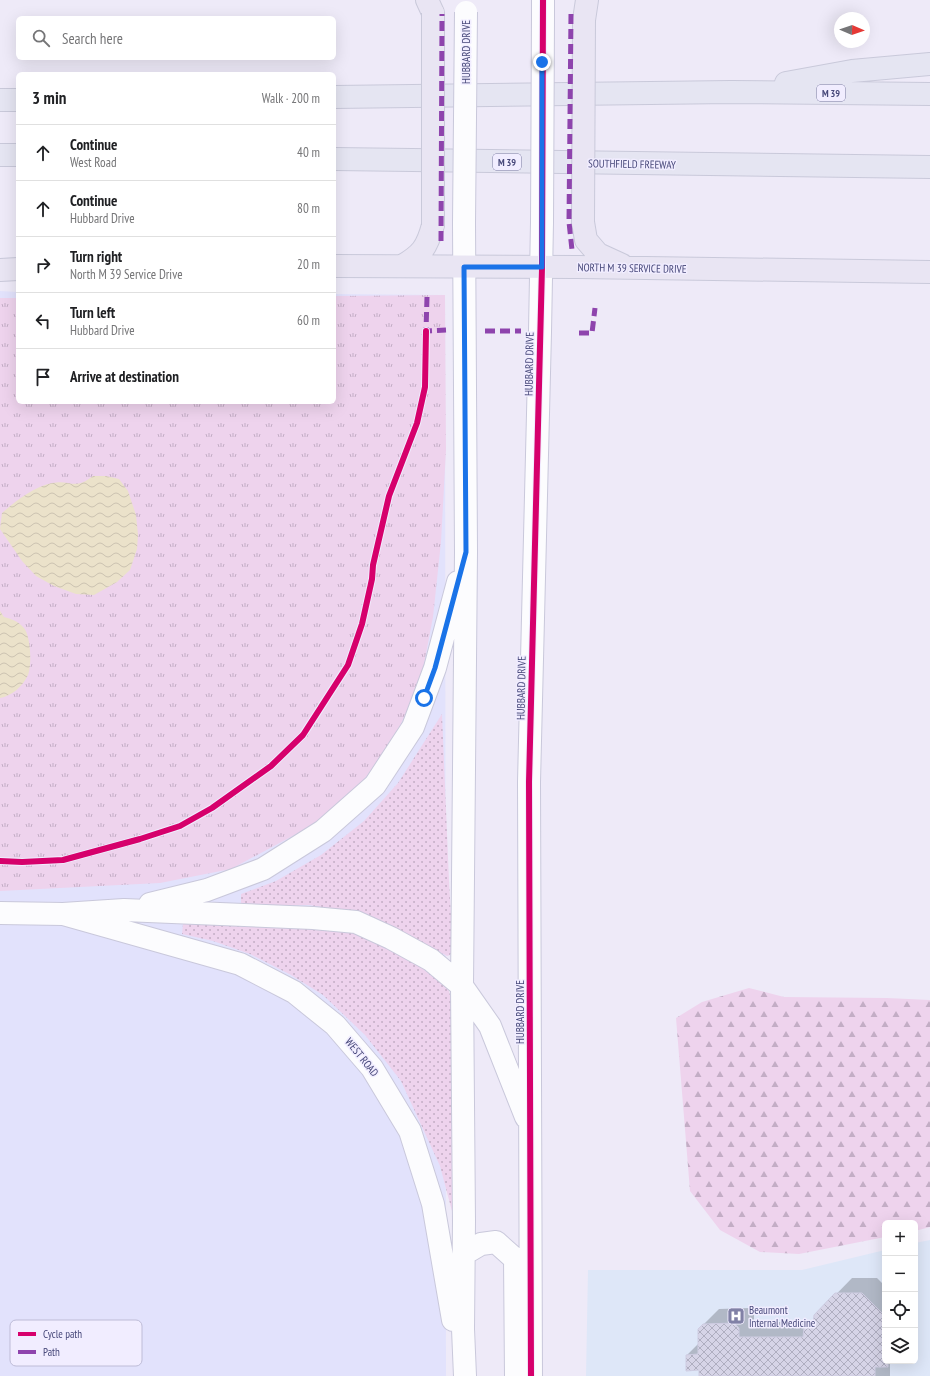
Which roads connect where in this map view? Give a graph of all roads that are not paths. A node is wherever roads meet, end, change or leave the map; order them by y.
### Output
1 (466, 6) edge
2 (430, 7) edge
3 (543, 8) edge
4 (585, 10) edge
5 (930, 64) edge
6 (731, 92) junction
7 (930, 94) edge
8 (336, 97) edge
9 (0, 100) edge
10 (16, 100) edge
11 (0, 155) edge
12 (16, 155) edge
13 (336, 160) edge
14 (930, 166) edge
15 (878, 167) junction
16 (930, 176) edge
17 (336, 266) edge
18 (402, 266) junction
19 (464, 267) junction
20 (542, 267) junction
21 (629, 268) junction
22 (16, 269) edge
23 (0, 270) edge
24 (930, 272) edge
25 (466, 552) junction
26 (124, 910) junction
27 (0, 913) edge
28 (63, 914) junction
29 (462, 986) junction
30 (531, 1129) junction
31 (464, 1254) junction
32 (464, 1376) edge
33 (516, 1376) edge
34 (531, 1376) edge

1 - 19 street, HUBBARD DRIVE, bridge
2 - 18 main road, bridge
3 - 20 street, HUBBARD DRIVE, bridge
4 - 21 main road, bridge
5 - 6 highway
6 - 7 highway, M 39
6 - 8 highway, M 39
9 - 10 highway
11 - 12 highway
13 - 15 highway, SOUTHFIELD FREEWAY / M 39
14 - 15 highway, SOUTHFIELD FREEWAY / M 39
15 - 16 highway
17 - 18 main road, NORTH M 39 SERVICE DRIVE
18 - 19 main road, NORTH M 39 SERVICE DRIVE
19 - 20 main road, NORTH M 39 SERVICE DRIVE
19 - 25 street, HUBBARD DRIVE
20 - 21 main road, NORTH M 39 SERVICE DRIVE
20 - 30 street, HUBBARD DRIVE
21 - 24 main road, NORTH M 39 SERVICE DRIVE
22 - 23 main road
25 - 26 street, WEST ROAD
25 - 29 street, HUBBARD DRIVE
26 - 28 street, WEST ROAD
26 - 29 street, WEST ROAD
27 - 28 street, WEST ROAD
28 - 32 street, WEST ROAD
29 - 30 street, WEST ROAD
29 - 31 street, HUBBARD DRIVE
30 - 34 street, HUBBARD DRIVE
31 - 32 street, HUBBARD DRIVE
31 - 33 street

